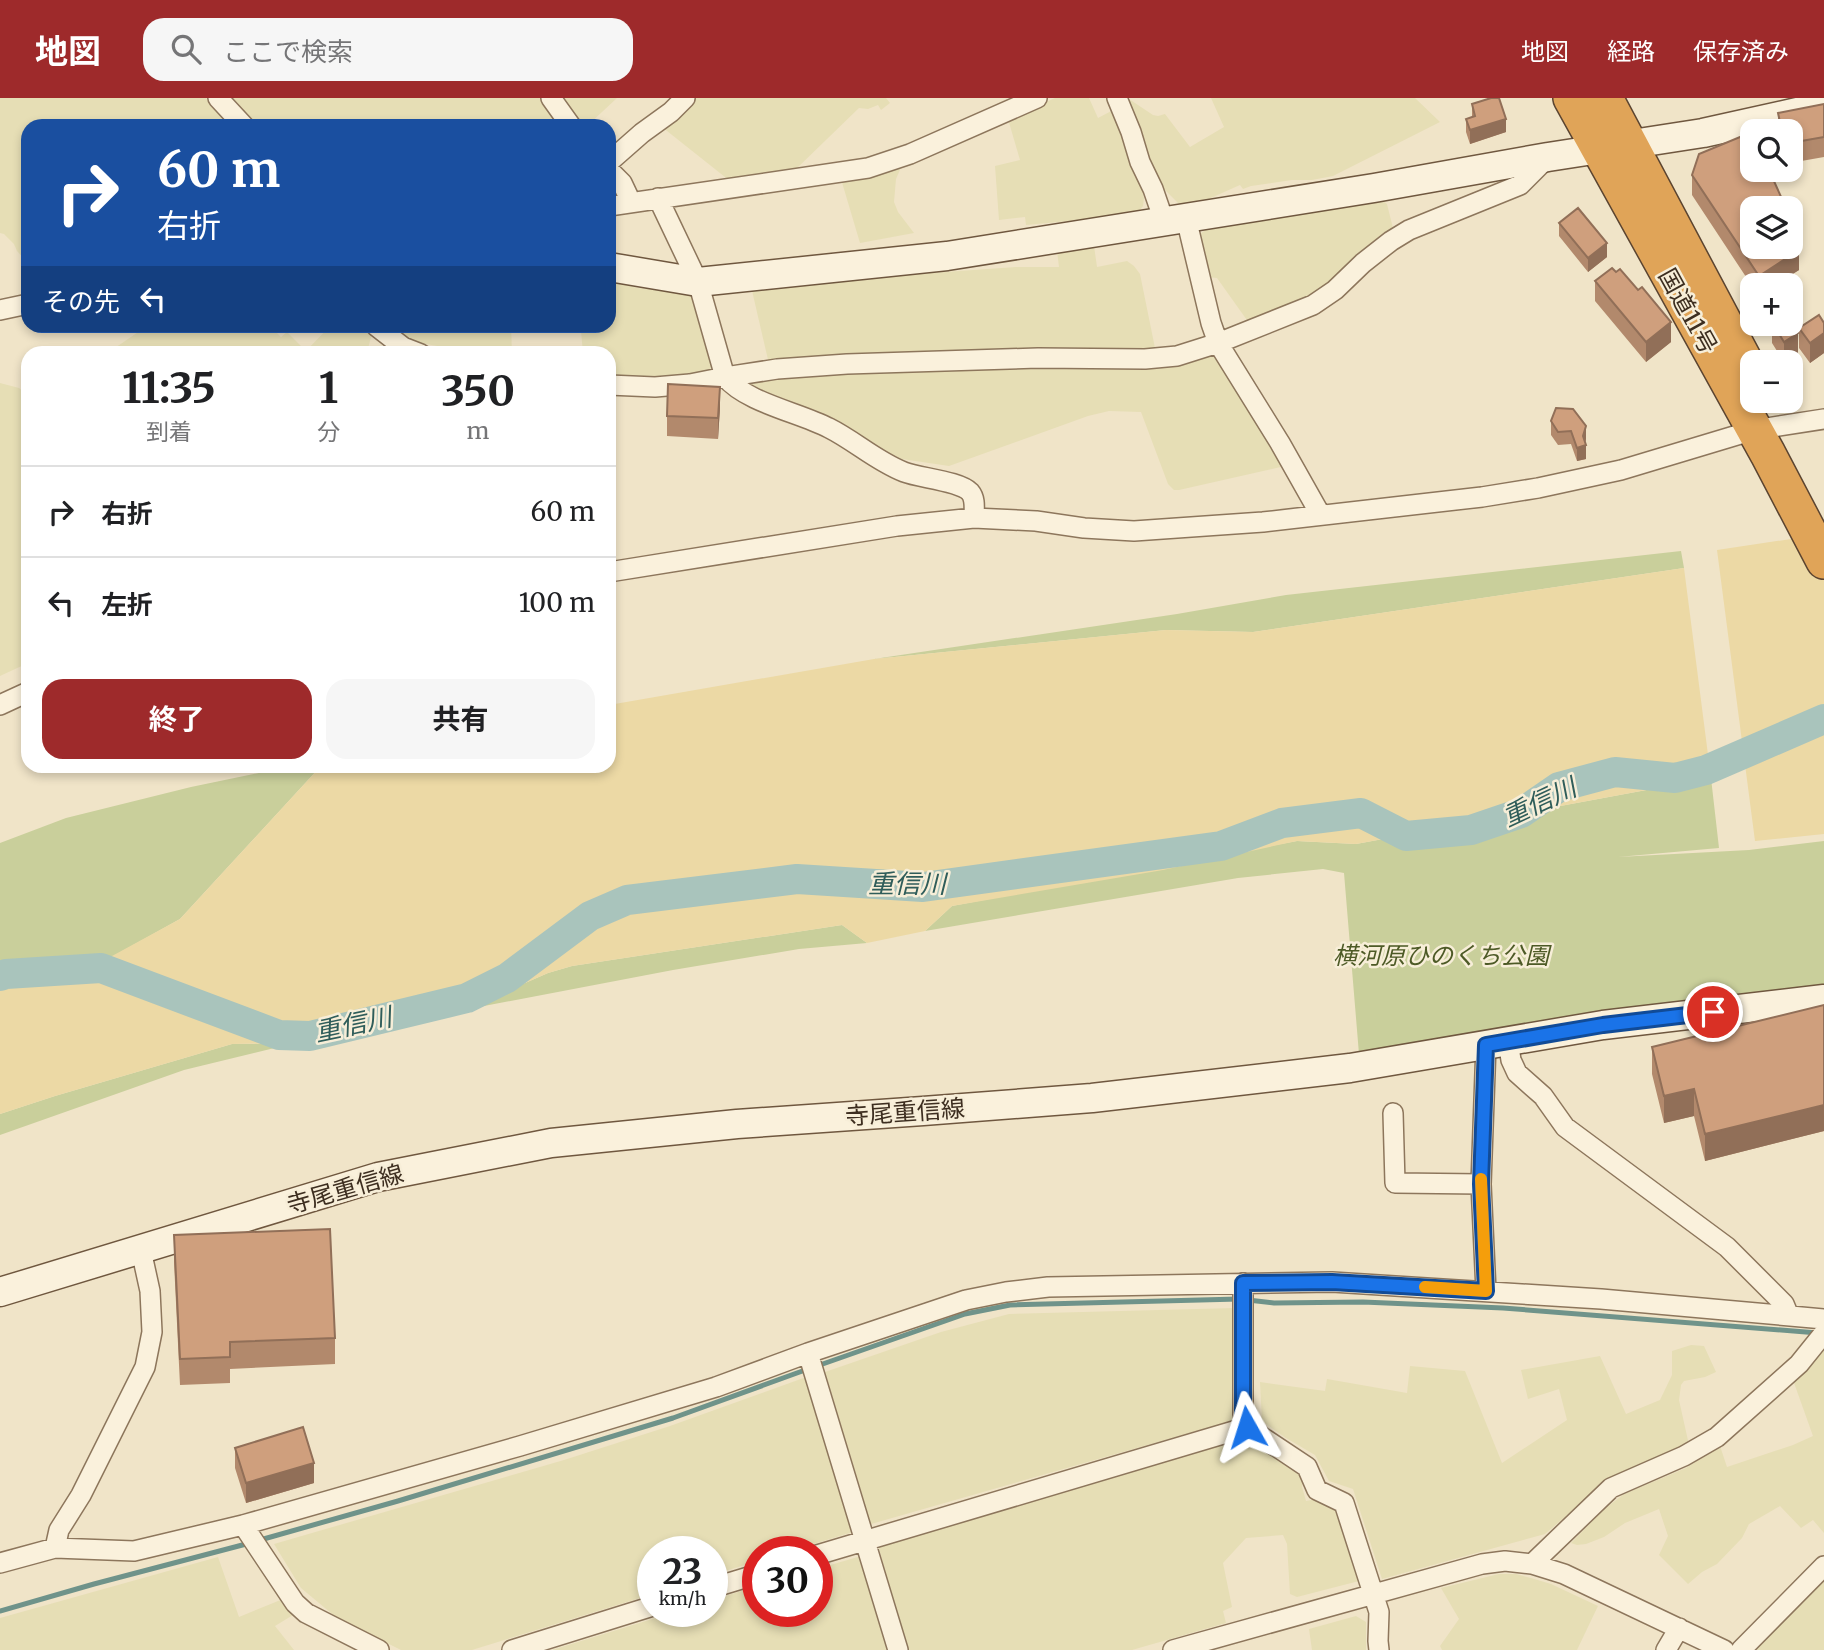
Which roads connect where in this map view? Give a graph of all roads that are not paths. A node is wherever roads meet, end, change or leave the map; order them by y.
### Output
1 (218, 98) edge
2 (551, 98) edge
3 (685, 98) edge
4 (1037, 98) edge
5 (1117, 98) edge
6 (1571, 98) edge
7 (1605, 98) edge
8 (1824, 106) edge
9 (238, 119) edge
10 (566, 119) edge
11 (1615, 148) junction
12 (616, 156) edge
13 (1548, 158) junction
14 (616, 177) edge
15 (658, 198) junction
16 (631, 202) junction
17 (616, 205) edge
18 (1175, 219) junction
19 (616, 268) edge
20 (698, 282) junction
21 (21, 306) edge
22 (0, 310) edge
23 (385, 333) edge
24 (1218, 343) junction
25 (402, 346) edge
26 (1740, 355) edge
27 (725, 377) junction
28 (616, 386) edge
29 (1824, 419) edge
30 (1772, 433) edge
31 (1824, 511) edge
32 (1320, 514) junction
33 (974, 518) junction
34 (1824, 561) edge
35 (616, 571) edge
36 (21, 695) edge
37 (0, 705) edge
38 (1824, 999) edge
39 (1497, 1043) junction
40 (1393, 1113) dead end
41 (1481, 1184) junction
42 (141, 1250) junction
43 (1243, 1283) junction
44 (1486, 1291) junction
45 (0, 1292) edge
46 (1789, 1316) junction
47 (1824, 1319) edge
48 (1824, 1334) edge
49 (808, 1353) junction
50 (1247, 1427) junction
51 (243, 1525) junction
52 (866, 1540) junction
53 (55, 1548) junction
54 (833, 1550) edge
55 (0, 1563) edge
56 (1532, 1564) junction
57 (1824, 1566) edge
58 (1374, 1593) junction
59 (637, 1611) edge
60 (1679, 1628) junction
61 (379, 1650) edge
62 (512, 1650) edge
63 (898, 1650) edge
64 (1173, 1650) edge
65 (1379, 1650) edge
66 (1666, 1650) edge
67 (1724, 1650) edge
68 (1741, 1650) edge

1 - 9 street
2 - 10 street
3 - 12 street
4 - 15 street
5 - 18 street
6 - 11 highway, 国道11号
7 - 11 highway, 国道11号
8 - 11 main road
11 - 13 main road
11 - 26 highway, 国道11号
11 - 30 highway, 国道11号
13 - 18 main road
13 - 24 street
14 - 16 street
15 - 16 street
15 - 20 street
16 - 17 street
18 - 20 main road
18 - 24 street
19 - 20 main road
20 - 27 street
21 - 22 street
23 - 25 street
24 - 27 street
24 - 32 street
27 - 28 street
27 - 33 street
29 - 30 street
30 - 31 highway, 国道11号
30 - 32 street
30 - 34 highway, 国道11号
32 - 33 street
33 - 35 street
36 - 37 street
38 - 39 main road, 寺尾重信線
39 - 41 street
39 - 42 main road, 寺尾重信線
39 - 46 street
40 - 41 street
41 - 44 street
42 - 45 main road, 寺尾重信線
42 - 53 street
43 - 44 street
43 - 49 street
43 - 50 street
44 - 46 street
46 - 47 street
48 - 56 street
49 - 51 street
49 - 52 street
50 - 52 street
50 - 58 street
51 - 53 street
51 - 61 street
52 - 54 street
52 - 63 street
53 - 55 street
56 - 58 street
56 - 60 street
57 - 68 street
58 - 64 street
58 - 65 street
59 - 62 street
60 - 66 street
60 - 67 street

